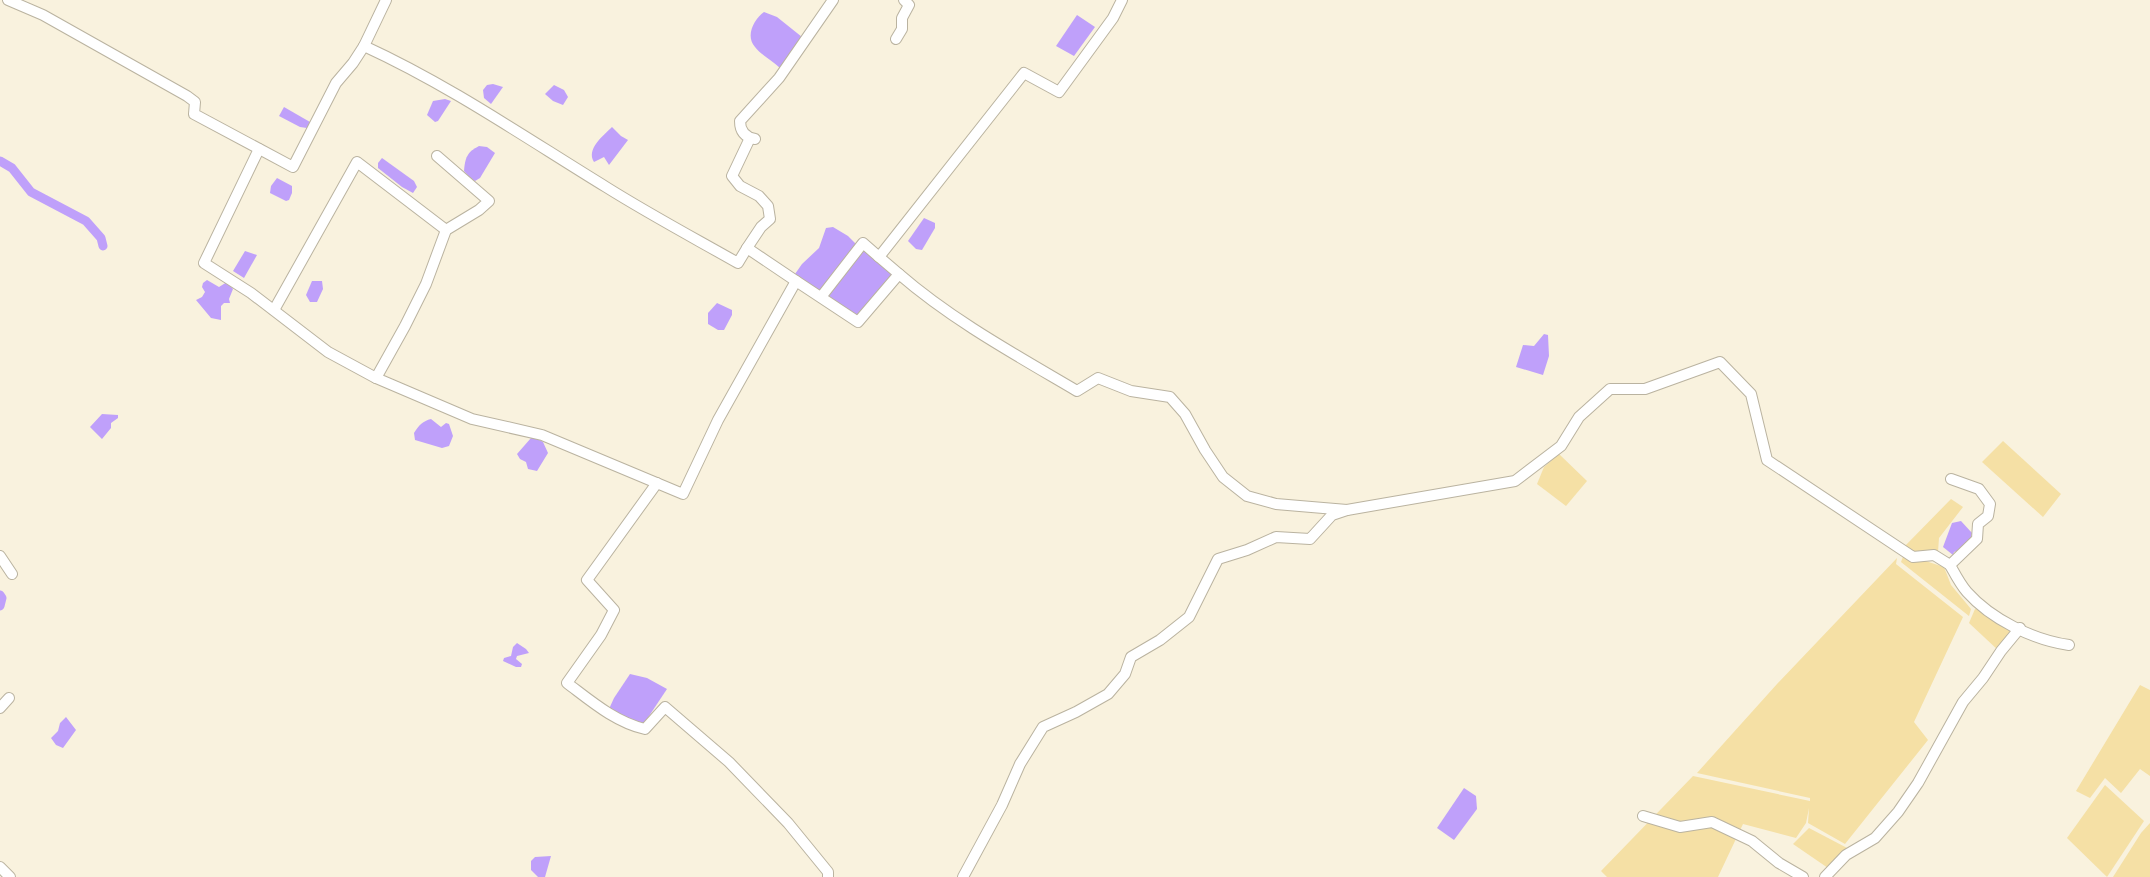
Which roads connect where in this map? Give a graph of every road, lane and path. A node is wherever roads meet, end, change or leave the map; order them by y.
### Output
1 (8, 0) edge
2 (386, 0) edge
3 (833, 0) edge
4 (904, 0) edge
5 (1122, 0) edge
6 (896, 39) dead end
7 (364, 46) junction
8 (258, 149) junction
9 (437, 156) dead end
10 (446, 230) junction
11 (747, 248) junction
12 (879, 257) junction
13 (899, 274) junction
14 (796, 281) junction
15 (821, 297) junction
16 (274, 310) junction
17 (376, 378) junction
18 (1951, 479) dead end
19 (656, 483) junction
20 (1347, 510) junction
21 (0, 556) edge
22 (1950, 566) junction
23 (12, 574) dead end
24 (2020, 628) junction
25 (2068, 645) dead end
26 (9, 698) dead end
27 (0, 708) edge
28 (1643, 816) dead end
29 (0, 867) edge
30 (10, 877) edge
31 (828, 877) edge
32 (963, 877) edge
33 (1803, 877) edge
34 (1825, 877) edge

1 - 8 street
2 - 7 street
3 - 11 street
4 - 6 street
5 - 12 street
7 - 8 street
7 - 11 street
8 - 16 street
9 - 10 street
10 - 16 street
10 - 17 street
11 - 14 street
12 - 13 street
12 - 15 street
13 - 15 street
13 - 20 street
14 - 15 street
14 - 19 street
16 - 17 street
17 - 19 street
18 - 22 street
19 - 31 street
20 - 22 street
20 - 32 street
21 - 23 street
22 - 24 street
24 - 25 street
24 - 34 street
26 - 27 street
28 - 33 street
29 - 30 street

